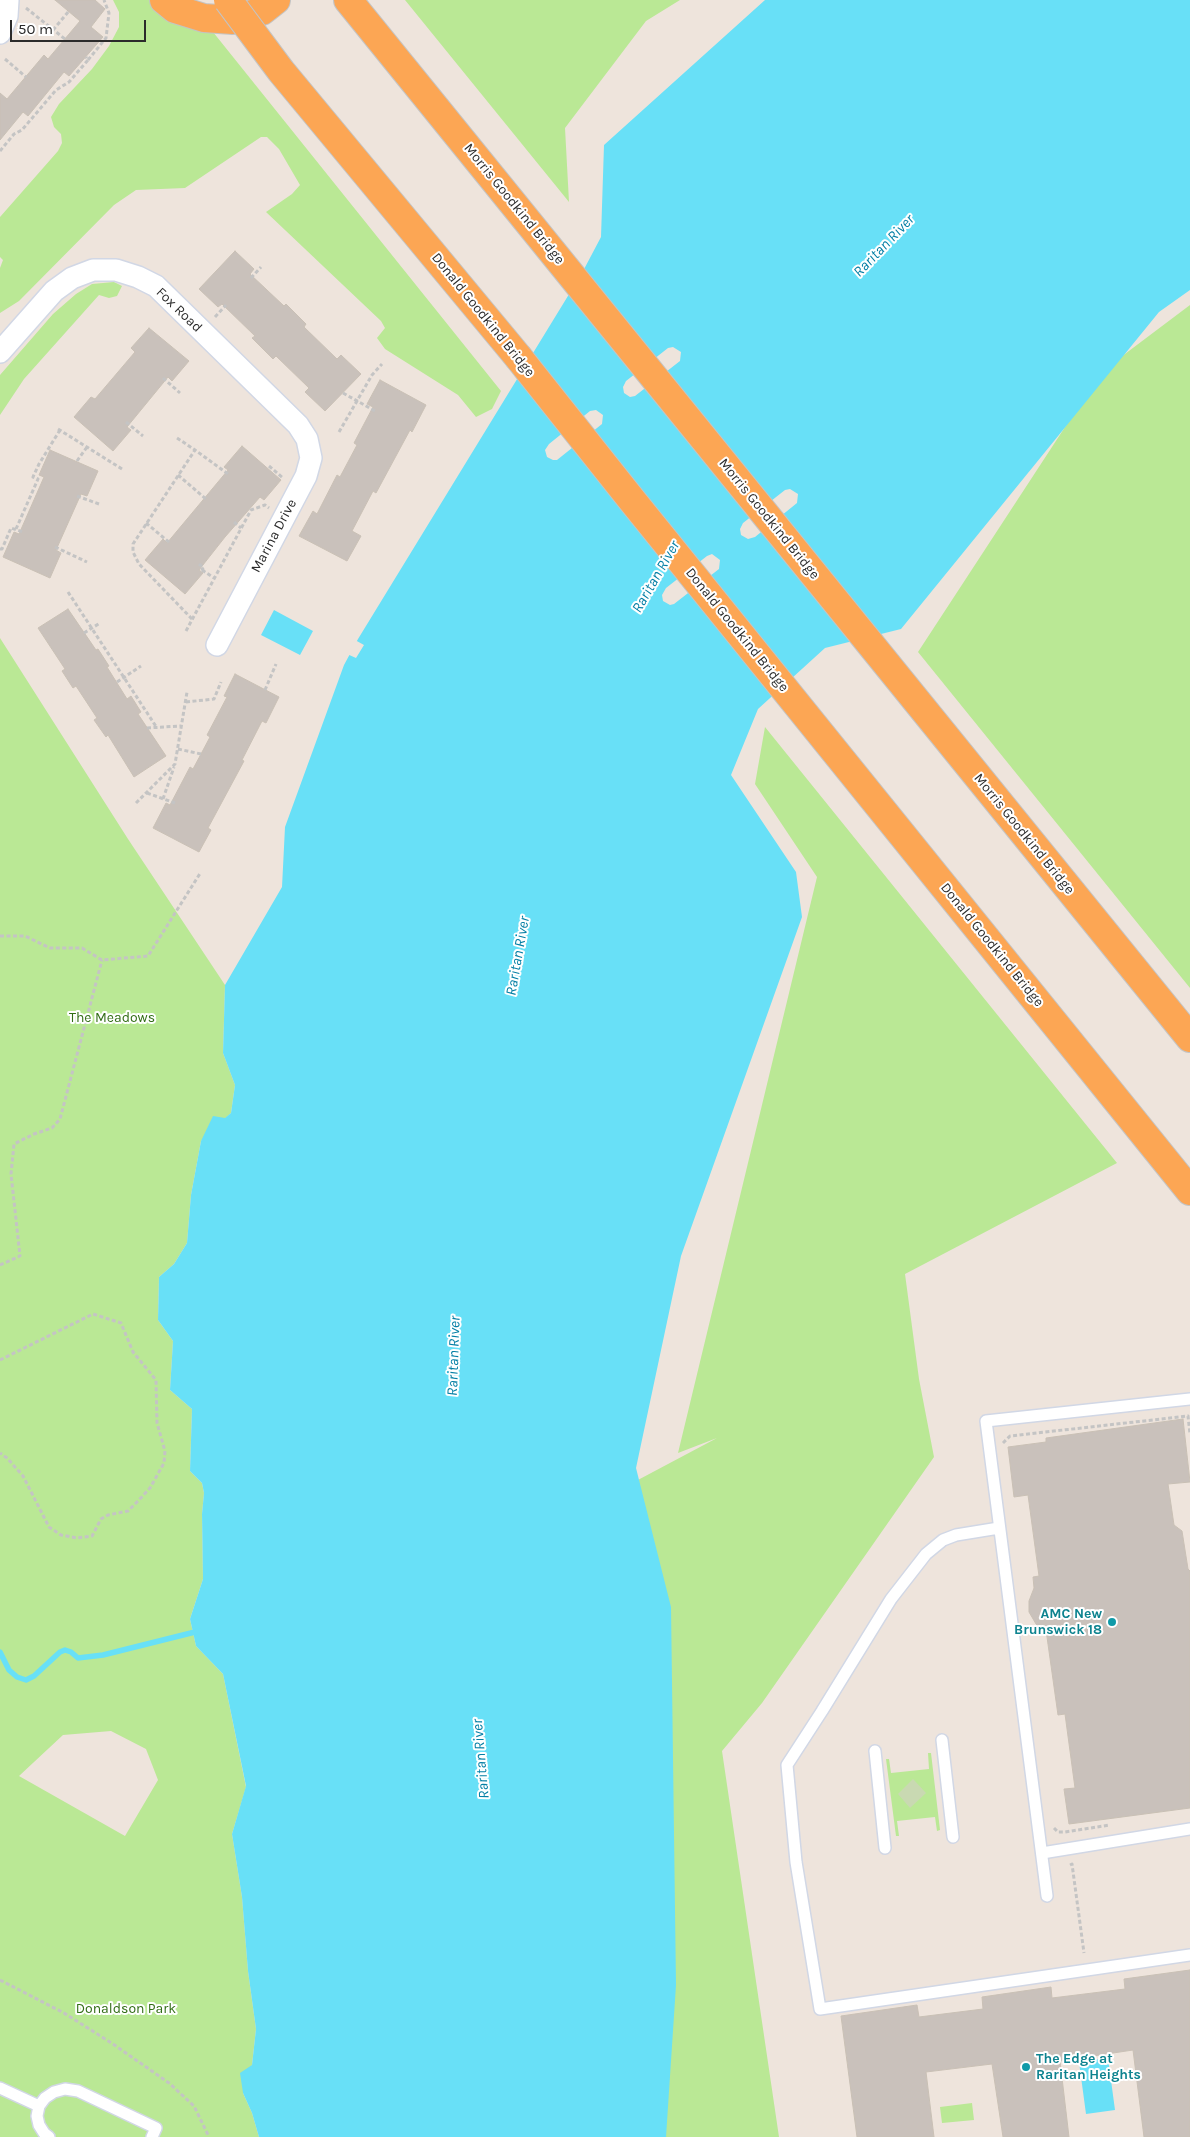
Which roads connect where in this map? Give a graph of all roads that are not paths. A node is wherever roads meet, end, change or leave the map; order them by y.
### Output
1 (164, 0) edge
2 (228, 0) edge
3 (276, 0) edge
4 (348, 0) edge
5 (16, 3) edge
6 (0, 33) edge
7 (0, 352) edge
8 (298, 425) joint
9 (217, 645) dead end
10 (1190, 1038) edge
11 (1190, 1191) edge
12 (1190, 1399) edge
13 (1000, 1528) junction
14 (942, 1740) dead end
15 (875, 1751) dead end
16 (1190, 1829) edge
17 (953, 1837) dead end
18 (885, 1848) dead end
19 (1042, 1853) junction
20 (1047, 1896) dead end
21 (1190, 1955) edge
22 (0, 2088) edge
23 (38, 2106) junction
24 (49, 2137) edge
25 (152, 2137) edge

1 - 3 highway
2 - 11 highway, Donald Goodkind Bridge, bridge
4 - 10 highway, Morris Goodkind Bridge
5 - 6 street
7 - 8 street, Fox Road
8 - 9 street, Marina Drive
12 - 13 lane
13 - 19 lane
13 - 21 lane
14 - 17 lane
15 - 18 lane
16 - 19 lane
19 - 20 lane
22 - 23 lane
23 - 24 lane
23 - 25 lane

